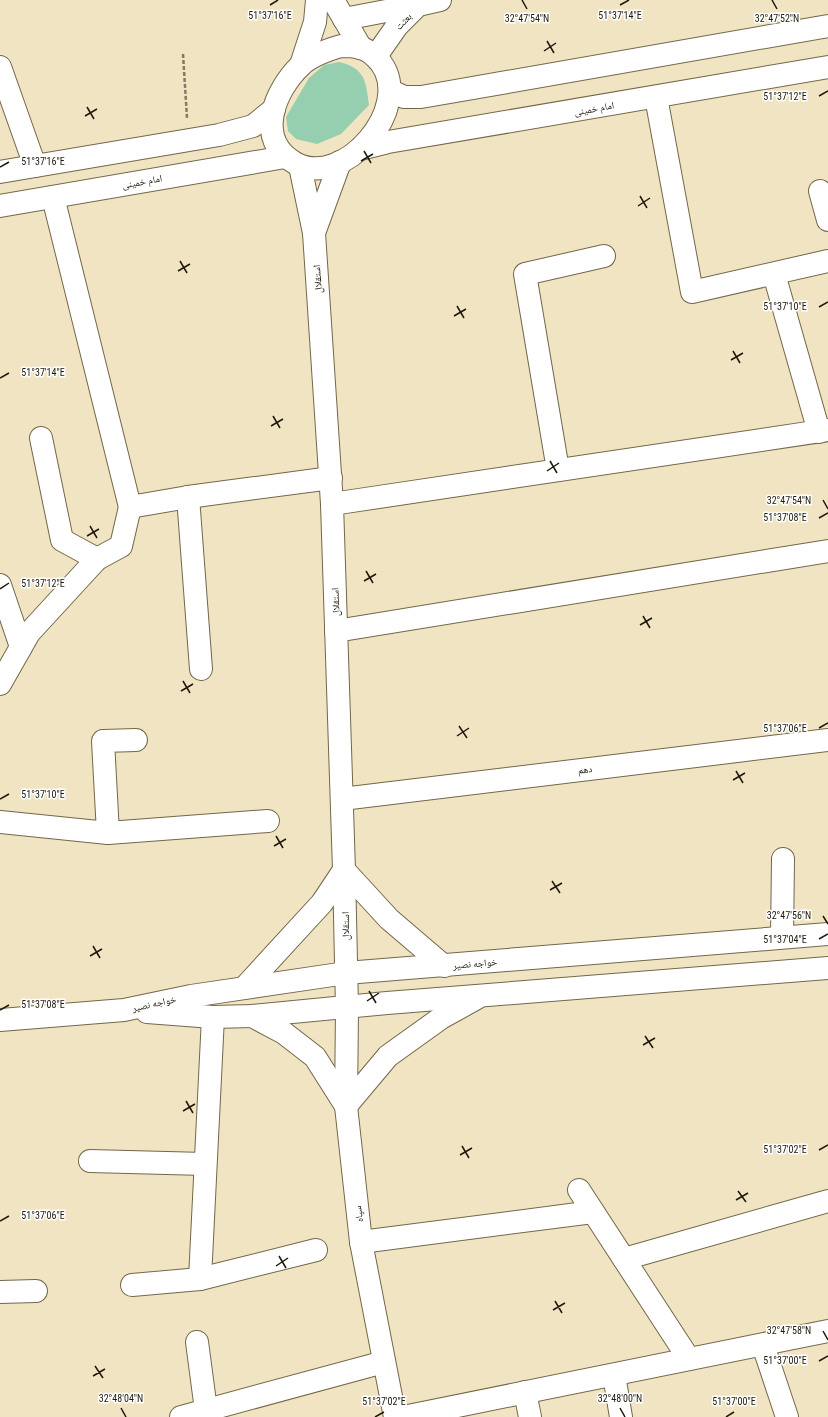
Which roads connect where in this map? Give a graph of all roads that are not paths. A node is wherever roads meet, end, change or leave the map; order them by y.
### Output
1 (317, 0) edge
2 (333, 0) edge
3 (440, 0) edge
4 (418, 5) junction
5 (344, 18) junction
6 (828, 26) edge
7 (369, 52) junction
8 (302, 64) junction
9 (0, 67) edge
10 (828, 68) edge
11 (391, 91) junction
12 (656, 97) junction
13 (274, 109) junction
14 (360, 149) junction
15 (293, 161) junction
16 (340, 162) junction
17 (35, 166) junction
18 (0, 172) edge
19 (820, 191) dead end
20 (53, 196) junction
21 (0, 206) edge
22 (828, 220) edge
23 (314, 233) junction
24 (604, 256) dead end
25 (828, 261) edge
26 (774, 274) junction
27 (823, 431) edge
28 (41, 438) dead end
29 (558, 470) junction
30 (331, 478) junction
31 (188, 497) junction
32 (332, 504) junction
33 (130, 507) junction
34 (828, 551) edge
35 (97, 559) junction
36 (0, 585) edge
37 (336, 630) junction
38 (21, 647) junction
39 (201, 669) dead end
40 (0, 684) edge
41 (136, 740) dead end
42 (828, 740) edge
43 (342, 799) junction
44 (268, 821) dead end
45 (0, 822) edge
46 (108, 833) junction
47 (783, 859) dead end
48 (344, 870) junction
49 (828, 934) edge
50 (782, 937) junction
51 (725, 942) junction
52 (444, 966) junction
53 (828, 968) edge
54 (346, 973) junction
55 (727, 976) junction
56 (244, 988) junction
57 (482, 995) junction
58 (347, 1008) junction
59 (124, 1010) junction
60 (252, 1016) junction
61 (213, 1017) junction
62 (0, 1020) edge
63 (346, 1106) junction
64 (90, 1161) dead end
65 (205, 1164) junction
66 (578, 1190) dead end
67 (828, 1201) edge
68 (593, 1212) junction
69 (361, 1242) junction
70 (316, 1250) dead end
71 (624, 1259) junction
72 (200, 1279) junction
73 (132, 1285) dead end
74 (36, 1291) dead end
75 (0, 1292) edge
76 (828, 1331) edge
77 (196, 1342) dead end
78 (763, 1344) junction
79 (689, 1360) junction
80 (384, 1362) junction
81 (614, 1375) junction
82 (525, 1392) junction
83 (206, 1410) junction
84 (181, 1417) edge
85 (395, 1417) edge
86 (403, 1417) edge
87 (530, 1417) edge
88 (621, 1417) edge
89 (787, 1417) edge

1 - 8 street
2 - 5 street
3 - 4 street, بعثت
4 - 5 street
4 - 7 street, بعثت
5 - 7 street
6 - 11 street
7 - 8 street
7 - 11 street
8 - 13 street
9 - 17 street
10 - 12 street, امام خمینی
11 - 14 street
12 - 14 street, امام خمینی
12 - 26 street
13 - 15 street
13 - 17 street
14 - 16 street
15 - 16 street
15 - 20 street, امام خمینی
15 - 23 street, استقلال
16 - 23 street
17 - 18 street
19 - 22 street
20 - 21 street, امام خمینی
20 - 33 street
23 - 30 street, استقلال
24 - 29 street
25 - 26 street
26 - 27 street
27 - 29 street
28 - 35 street
29 - 32 street
30 - 31 street
30 - 32 street, استقلال
31 - 33 street
31 - 39 street
32 - 37 street, استقلال
33 - 35 street
34 - 37 street
35 - 38 street
36 - 38 street
37 - 43 street, استقلال
38 - 40 street
41 - 46 street
42 - 43 street, دهم
43 - 48 street, استقلال
44 - 46 street
45 - 46 street
47 - 50 street
48 - 52 street
48 - 54 street, استقلال
48 - 56 street
49 - 50 street, خواجه نصیر
50 - 51 street, خواجه نصیر
51 - 52 street, خواجه نصیر
51 - 55 street
52 - 54 street, خواجه نصیر
53 - 55 street, خواجه نصیر
54 - 56 street, خواجه نصیر
54 - 58 street, استقلال
55 - 57 street, خواجه نصیر
56 - 59 street, خواجه نصیر
57 - 58 street, خواجه نصیر
57 - 63 street
58 - 60 street, خواجه نصیر
58 - 63 street, سپاه
59 - 61 street, خواجه نصیر
59 - 62 street, خواجه نصیر
60 - 61 street, خواجه نصیر
60 - 63 street
61 - 65 street
63 - 69 street, سپاه
64 - 65 street
65 - 72 street
66 - 68 street
67 - 71 street
68 - 69 street
68 - 71 street
69 - 80 street, سپاه
70 - 72 street
71 - 79 street
72 - 73 street
74 - 75 street
76 - 78 street
77 - 83 street
78 - 79 street
78 - 89 street
79 - 81 street
80 - 83 street
80 - 85 street, سپاه
81 - 82 street
81 - 88 street
82 - 86 street
82 - 87 street
83 - 84 street

